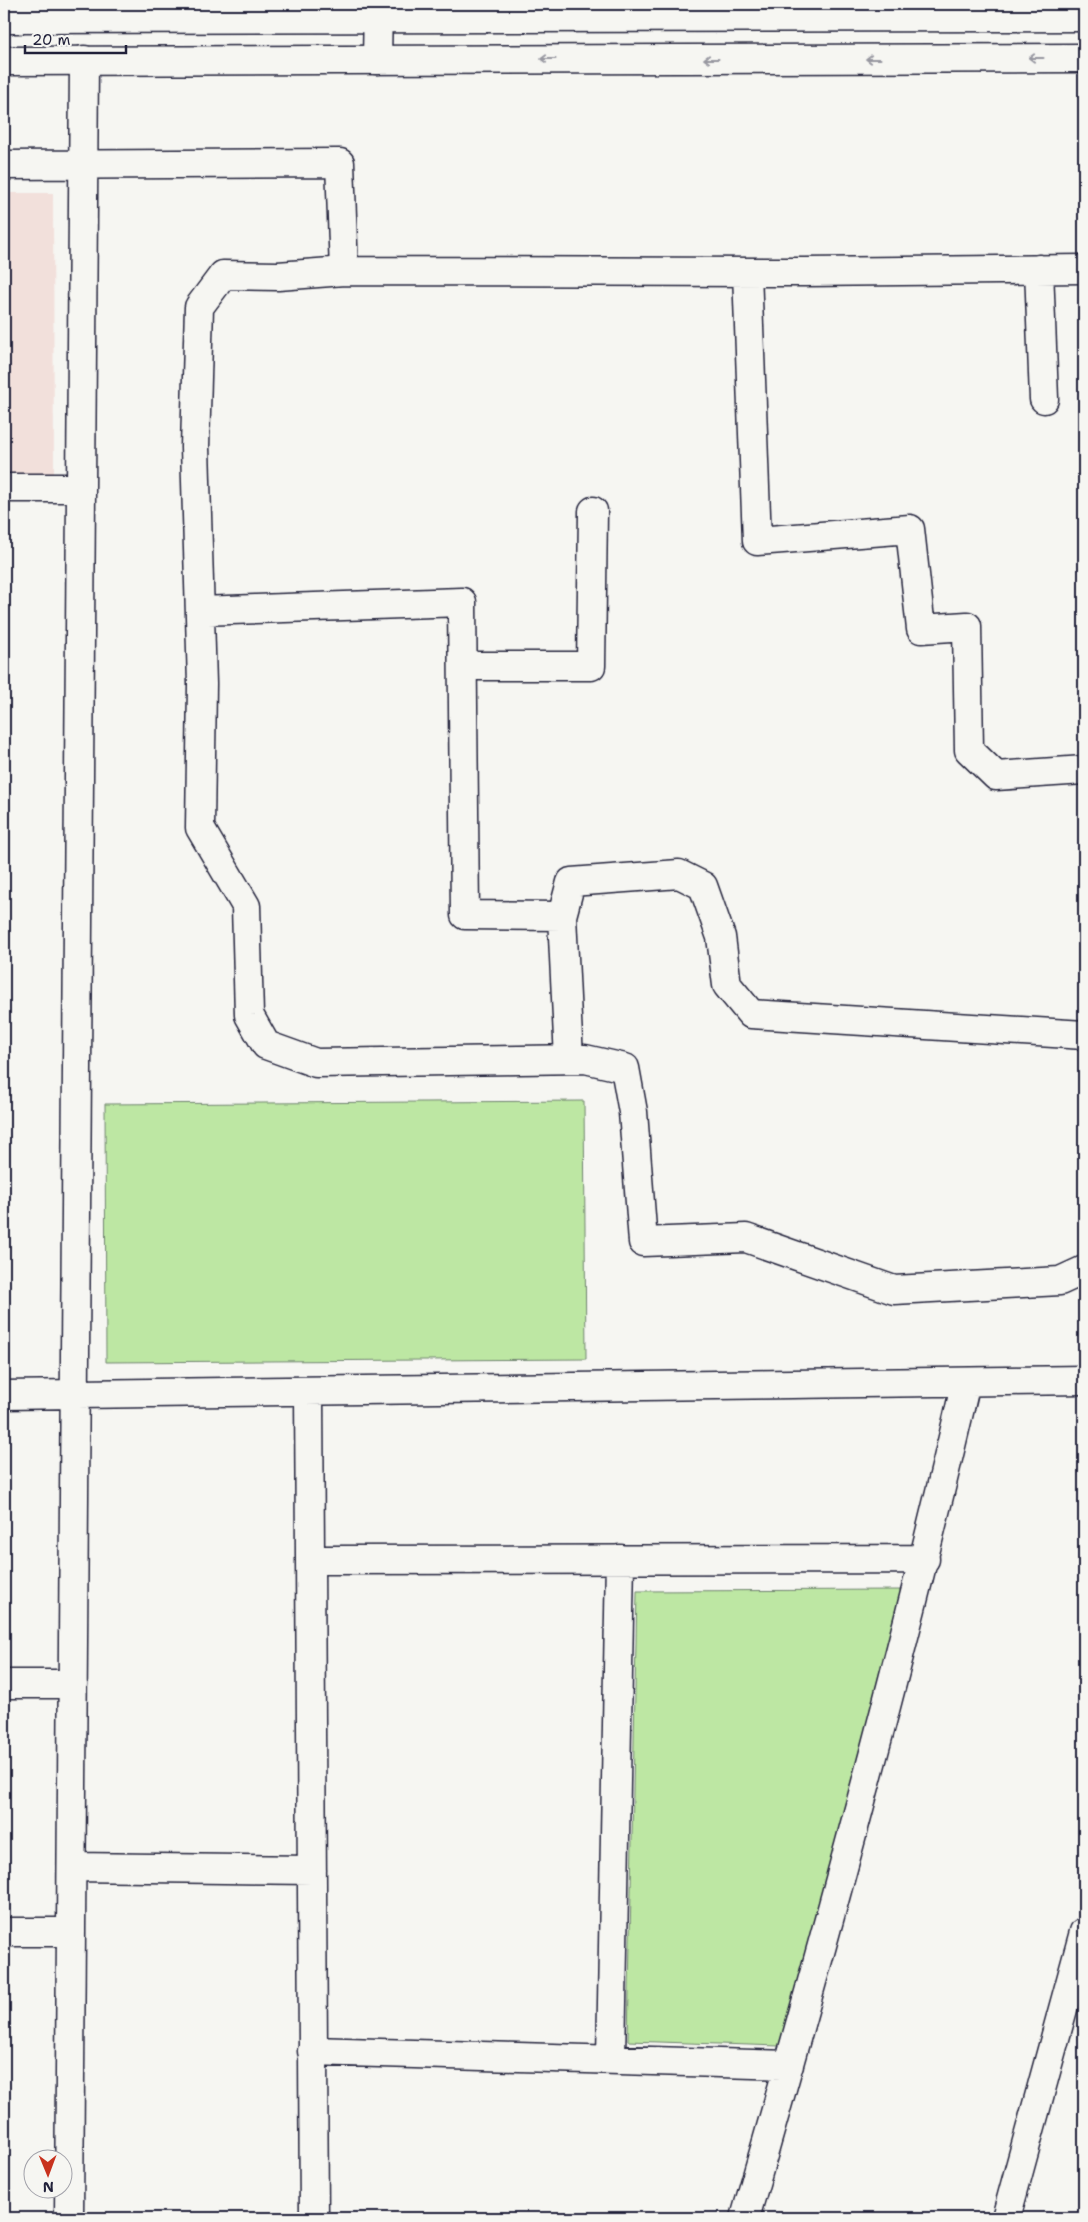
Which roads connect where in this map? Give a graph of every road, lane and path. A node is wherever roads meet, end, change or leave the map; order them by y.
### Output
1 (378, 11) edge
2 (1084, 17) edge
3 (4, 19) edge
4 (1084, 58) edge
5 (4, 60) edge
6 (84, 60) junction
7 (377, 60) junction
8 (83, 164) junction
9 (4, 165) edge
10 (1039, 269) junction
11 (1084, 269) edge
12 (344, 271) junction
13 (747, 272) junction
14 (1044, 399) dead end
15 (4, 488) edge
16 (80, 488) junction
17 (593, 510) dead end
18 (200, 611) junction
19 (463, 666) junction
20 (1084, 770) edge
21 (562, 916) junction
22 (1084, 1035) edge
23 (568, 1059) junction
24 (1084, 1270) edge
25 (1084, 1380) edge
26 (966, 1382) junction
27 (309, 1392) junction
28 (4, 1395) edge
29 (75, 1395) junction
30 (620, 1559) junction
31 (310, 1560) junction
32 (925, 1560) junction
33 (4, 1684) edge
34 (73, 1684) junction
35 (72, 1867) junction
36 (312, 1870) junction
37 (4, 1932) edge
38 (71, 1932) junction
39 (1084, 1932) edge
40 (312, 2051) junction
41 (611, 2058) junction
42 (789, 2065) junction
43 (69, 2218) edge
44 (314, 2218) edge
45 (745, 2218) edge
46 (1006, 2218) edge

1 - 2 street
1 - 3 street
1 - 7 street
4 -> 7 street
5 - 6 street
6 - 7 street
6 - 8 street
8 - 9 street
8 - 12 street
8 - 16 street
10 - 11 street
10 - 13 street
10 - 14 street
12 - 13 street
12 - 18 street
13 - 20 street
15 - 16 street
16 - 29 street
17 - 19 street
18 - 19 street
18 - 23 street
19 - 21 street
21 - 22 street
21 - 23 street
23 - 24 street
25 - 26 street
26 - 27 street
26 - 32 street
27 - 29 street
27 - 31 street
28 - 29 street
29 - 34 street
30 - 31 street
30 - 32 street
30 - 41 street
31 - 36 street
32 - 42 street
33 - 34 street
34 - 35 street
35 - 36 street
35 - 38 street
36 - 40 street
37 - 38 street
38 - 43 street
39 - 46 street
40 - 41 street
40 - 44 street
41 - 42 street
42 - 45 street

